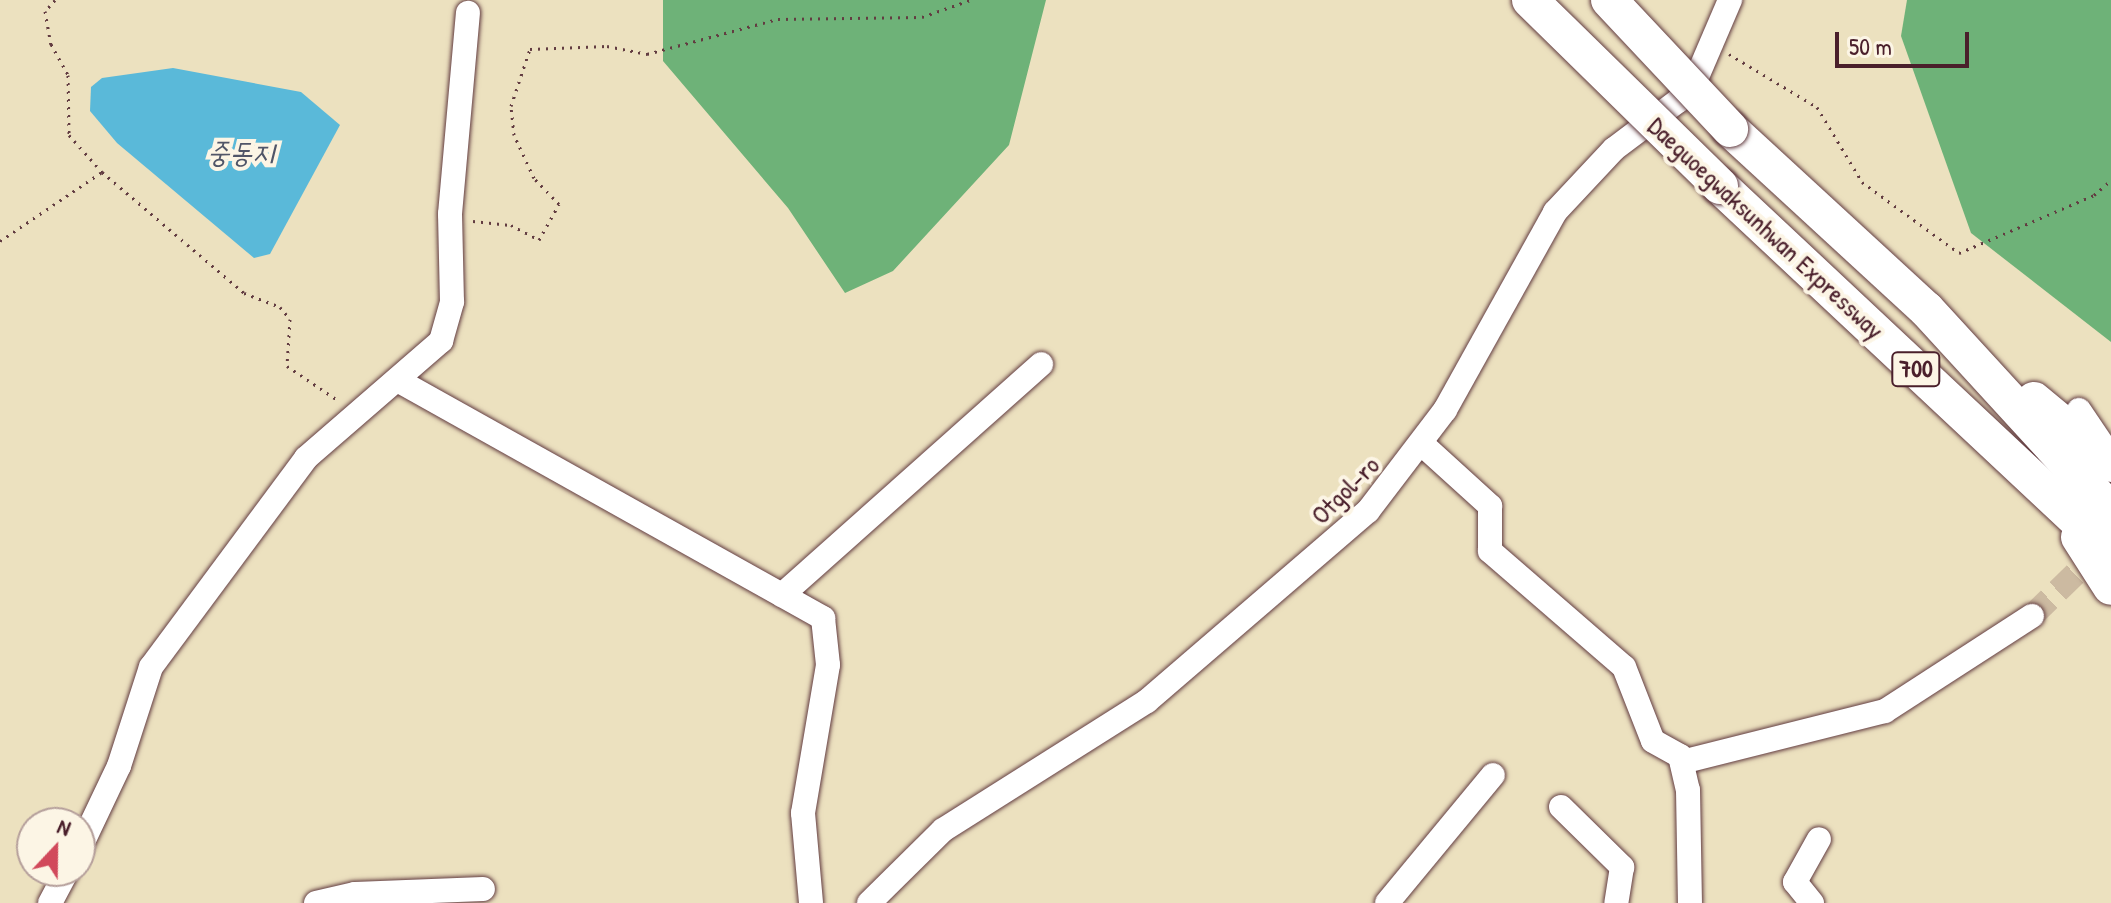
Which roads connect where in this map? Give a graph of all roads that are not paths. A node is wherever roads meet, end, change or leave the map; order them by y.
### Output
1 (1530, 0) edge
2 (1609, 0) edge
3 (1730, 0) edge
4 (468, 13) dead end
5 (1926, 309) junction
6 (1041, 364) dead end
7 (399, 381) junction
8 (2079, 410) dead end
9 (1423, 445) junction
10 (2111, 447) edge
11 (2111, 464) edge
12 (2055, 499) junction
13 (2111, 511) edge
14 (2111, 552) edge
15 (2111, 587) edge
16 (782, 595) junction
17 (2032, 616) tunnel mouth
18 (1682, 762) junction
19 (1493, 775) dead end
20 (1561, 807) dead end
21 (96, 814) edge
22 (1819, 839) dead end
23 (483, 889) dead end
24 (316, 903) edge
25 (811, 903) edge
26 (869, 903) edge
27 (1387, 903) edge
28 (1616, 903) edge
29 (1690, 903) edge
30 (1812, 903) edge

1 - 12 highway, Daeguoegwaksunhwan Expressway / 700, bridge
2 - 5 highway, Daeguoegwaksunhwan Expressway / 700, bridge
3 - 9 street, Otgol-ro
4 - 7 street
5 - 11 highway
5 - 13 highway, Daeguoegwaksunhwan Expressway / 700
6 - 16 street
7 - 16 street
7 - 21 street
8 - 10 street
9 - 18 street
9 - 26 street, Otgol-ro
12 - 14 highway, Daeguoegwaksunhwan Expressway / 700
12 - 15 highway
16 - 25 street
17 - 18 street
18 - 29 street
19 - 27 street
20 - 28 street
22 - 30 street
23 - 24 street

